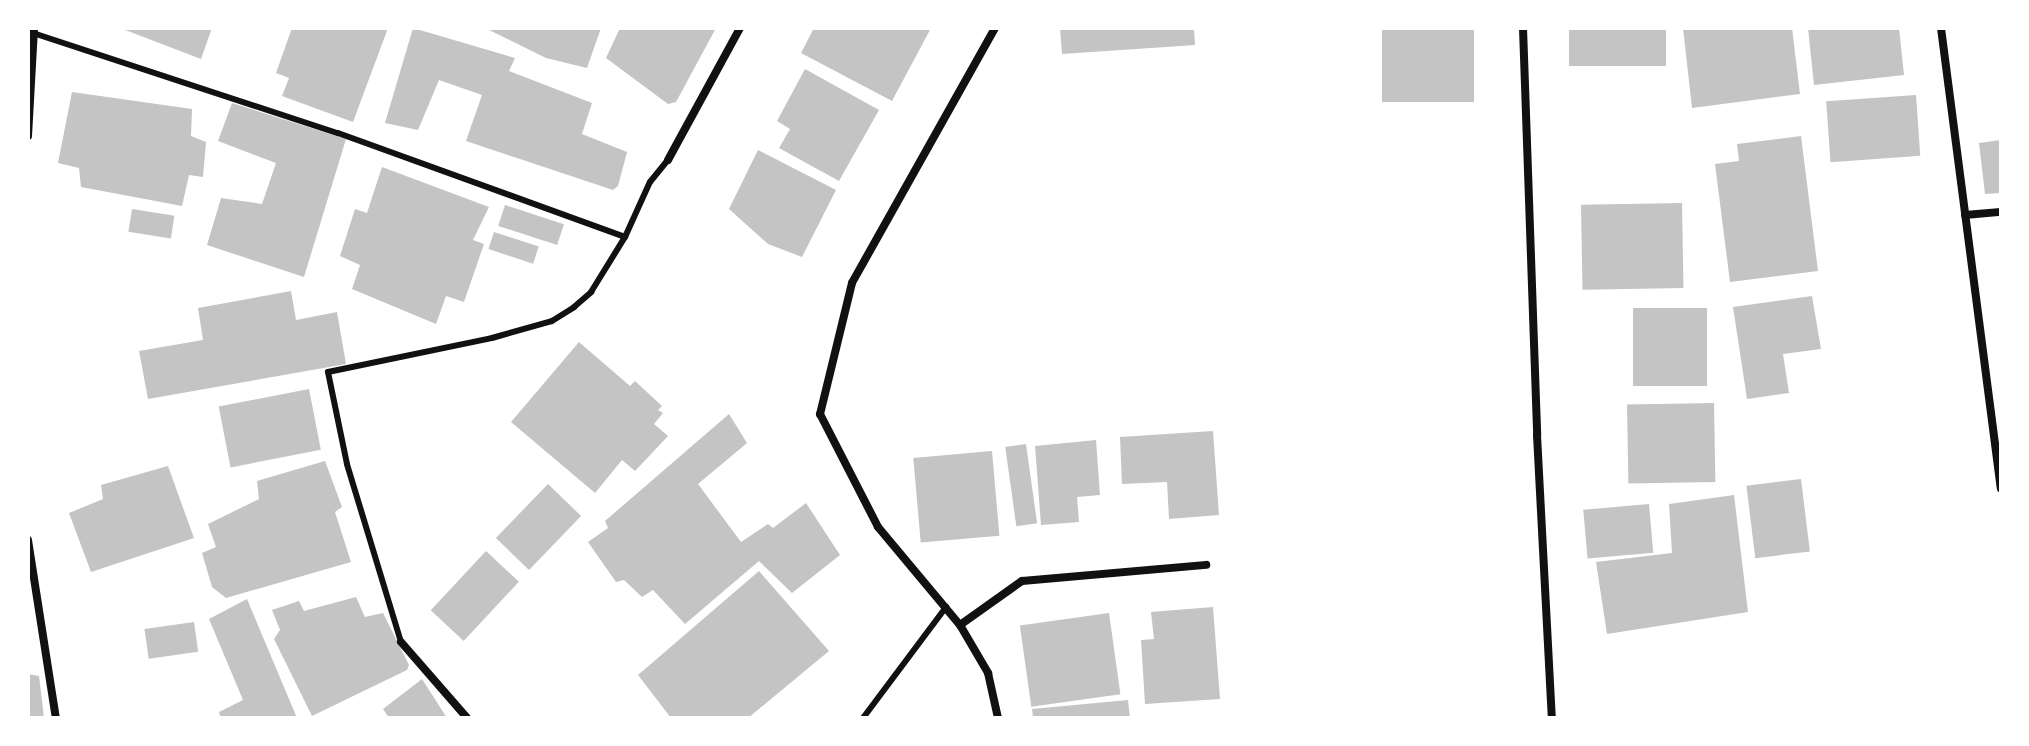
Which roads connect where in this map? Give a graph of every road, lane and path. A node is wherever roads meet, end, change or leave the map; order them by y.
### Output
1 (740, 28) edge
2 (995, 28) edge
3 (1523, 28) edge
4 (1941, 28) edge
5 (33, 31) edge
6 (28, 136) edge
7 (668, 160) joint
8 (2001, 212) edge
9 (1965, 215) junction
10 (625, 237) junction
11 (2001, 488) edge
12 (28, 540) edge
13 (1206, 565) dead end
14 (946, 607) junction
15 (960, 625) junction
16 (401, 642) joint
17 (56, 718) edge
18 (467, 718) edge
19 (863, 718) edge
20 (998, 718) edge
21 (1552, 718) edge

1 - 7 street
2 - 14 street
3 - 21 street
4 - 9 street
5 - 6 street
5 - 10 lane
7 - 10 lane
8 - 9 street
9 - 11 street
10 - 16 lane
12 - 17 street
13 - 15 street
14 - 15 street
14 - 19 lane
15 - 20 street
16 - 18 street

